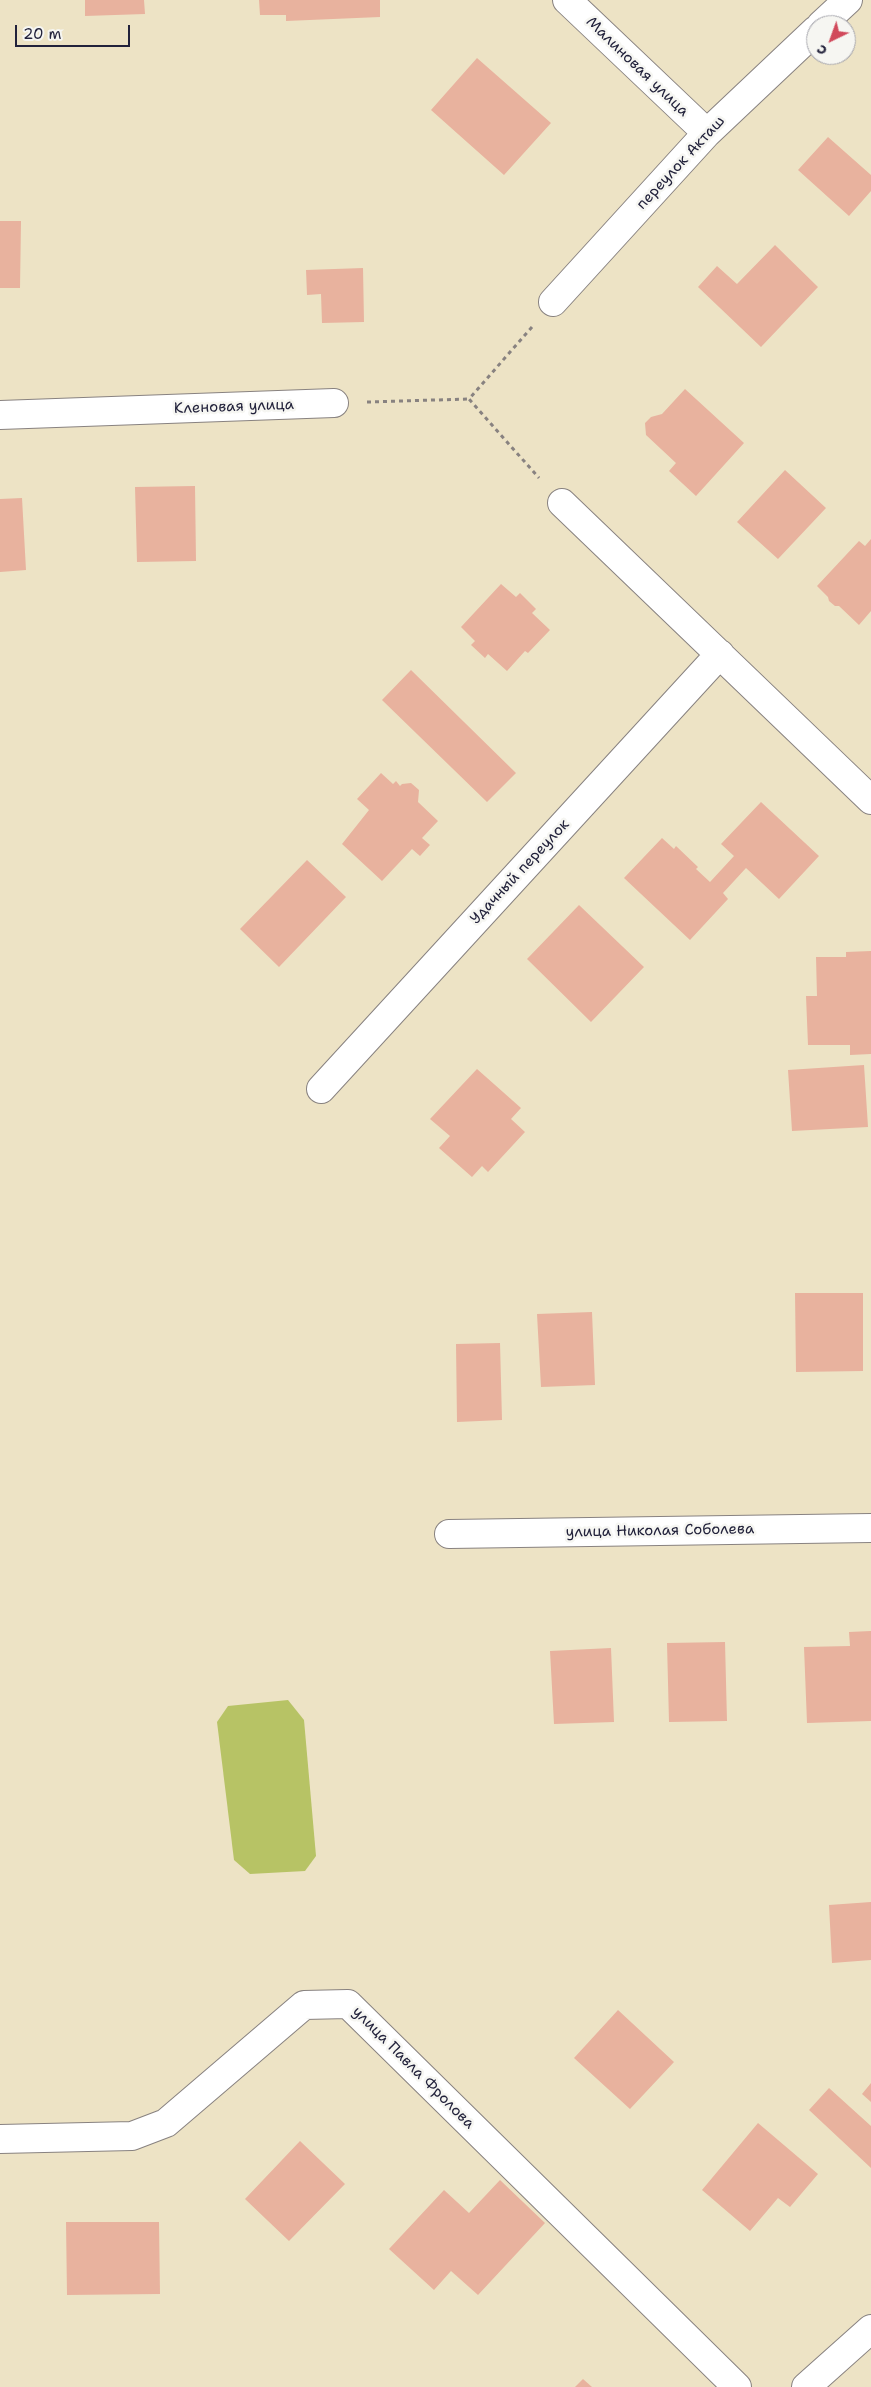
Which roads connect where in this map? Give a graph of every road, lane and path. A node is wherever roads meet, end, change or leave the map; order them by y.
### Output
1 (567, 0) edge
2 (848, 0) edge
3 (832, 15) edge
4 (806, 39) edge
5 (707, 133) junction
6 (553, 302) joint
7 (469, 399) junction
8 (334, 403) joint
9 (0, 415) edge
10 (562, 503) joint
11 (720, 654) junction
12 (871, 800) edge
13 (321, 1090) dead end
14 (871, 1528) edge
15 (449, 1534) dead end
16 (0, 2139) edge
17 (871, 2329) edge
18 (737, 2387) edge
19 (806, 2387) edge

1 - 5 street, Малиновая улица
2 - 3 street
4 - 5 street, переулок Акташ
5 - 6 street, переулок Акташ
6 - 7 path
7 - 8 path
7 - 10 path
8 - 9 street, Кленовая улица
10 - 11 street
11 - 12 street
11 - 13 street, Удачный переулок
14 - 15 street, улица Николая Соболева
16 - 18 street, улица Павла Фролова
17 - 19 street

